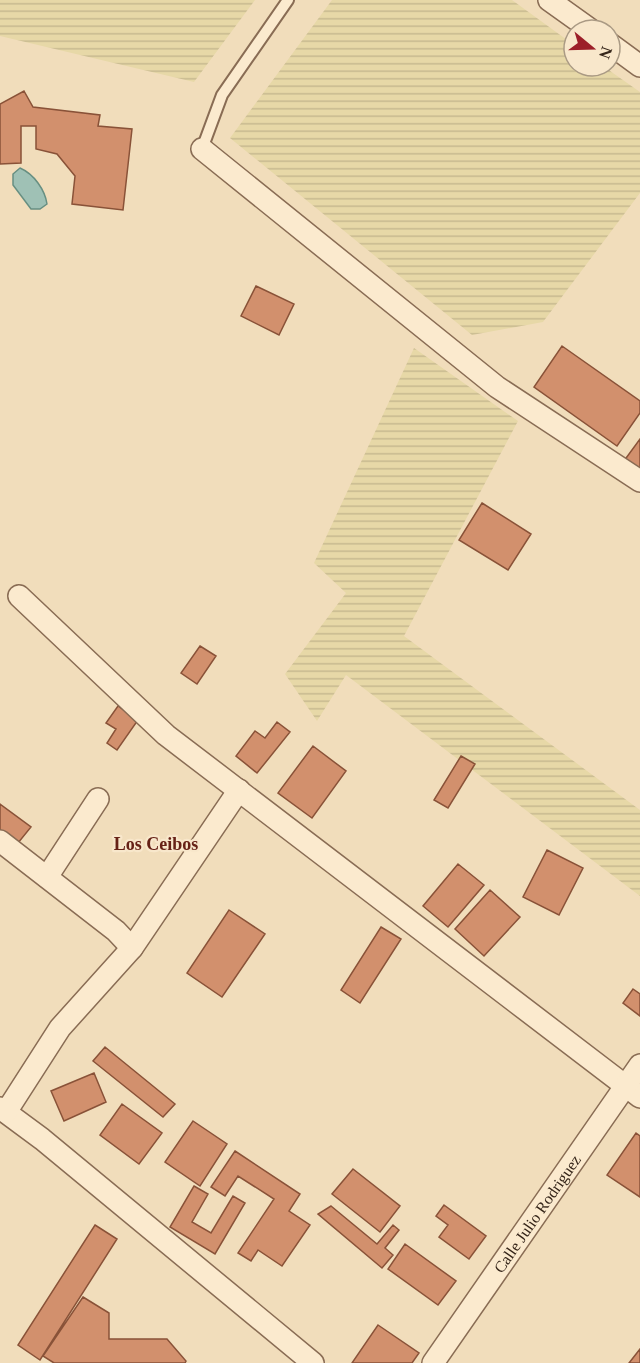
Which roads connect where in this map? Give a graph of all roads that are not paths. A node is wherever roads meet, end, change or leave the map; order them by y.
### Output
1 (288, 0) edge
2 (549, 0) edge
3 (574, 18) edge
4 (622, 53) edge
5 (640, 66) edge
6 (202, 149) joint
7 (640, 482) edge
8 (19, 596) dead end
9 (239, 790) junction
10 (98, 799) dead end
11 (0, 841) edge
12 (47, 877) junction
13 (132, 948) junction
14 (640, 1065) edge
15 (633, 1091) edge
16 (3, 1110) edge
17 (313, 1363) edge
18 (433, 1363) edge

1 - 6 lane
2 - 3 street
4 - 5 street
6 - 7 street
8 - 9 street
9 - 13 street
9 - 15 street
10 - 12 street
11 - 12 street
12 - 13 street
13 - 16 street
14 - 15 street, Calle Julio Rodriguez
15 - 18 street, Calle Julio Rodriguez
16 - 17 street

